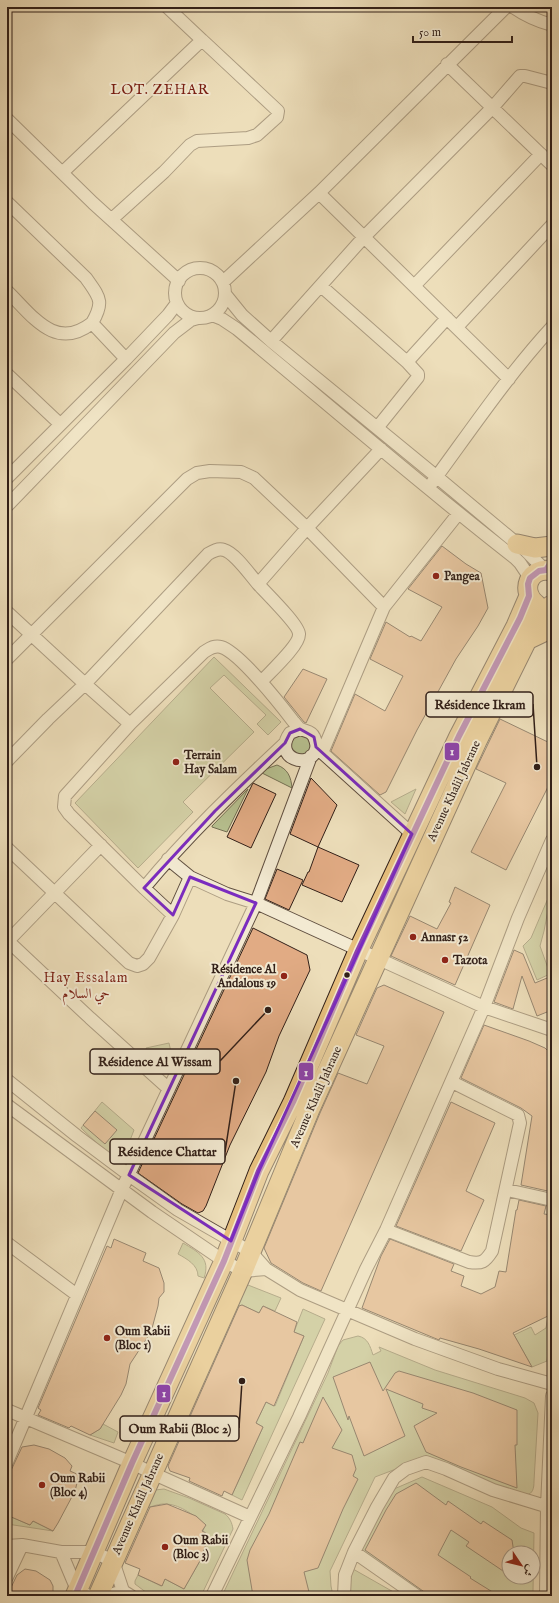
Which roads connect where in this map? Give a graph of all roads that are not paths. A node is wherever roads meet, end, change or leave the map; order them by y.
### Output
1 (167, 7) edge
2 (506, 7) edge
3 (513, 7) edge
4 (552, 25) edge
5 (202, 40) junction
6 (447, 64) junction
7 (552, 83) edge
8 (492, 107) junction
9 (7, 119) edge
10 (541, 154) junction
11 (552, 165) edge
12 (63, 172) junction
13 (319, 193) junction
14 (7, 202) edge
15 (112, 219) junction
16 (552, 225) edge
17 (364, 237) junction
18 (179, 281) junction
19 (223, 282) junction
20 (321, 286) junction
21 (414, 286) junction
22 (7, 291) edge
23 (225, 294) junction
24 (177, 302) junction
25 (212, 315) junction
26 (198, 318) junction
27 (447, 318) junction
28 (92, 323) junction
29 (457, 327) junction
30 (552, 327) edge
31 (271, 341) junction
32 (126, 359) junction
33 (407, 362) junction
34 (7, 374) edge
35 (509, 379) junction
36 (60, 424) junction
37 (377, 428) junction
38 (381, 449) junction
39 (437, 476) junction
40 (7, 478) edge
41 (427, 489) junction
42 (7, 506) edge
43 (458, 514) junction
44 (307, 528) junction
45 (517, 544) junction
46 (552, 546) edge
47 (542, 574) edge
48 (258, 584) junction
49 (551, 606) edge
50 (384, 607) junction
51 (7, 612) edge
52 (552, 628) edge
53 (32, 635) junction
54 (526, 640) junction
55 (7, 659) edge
56 (261, 682) junction
57 (85, 684) junction
58 (130, 724) junction
59 (300, 729) junction
60 (285, 743) junction
61 (317, 752) junction
62 (7, 761) edge
63 (412, 834) junction
64 (552, 840) edge
65 (101, 845) junction
66 (7, 848) edge
67 (168, 859) junction
68 (190, 877) junction
69 (144, 888) junction
70 (54, 893) junction
71 (256, 904) junction
72 (173, 915) junction
73 (7, 941) edge
74 (358, 951) junction
75 (377, 960) junction
76 (484, 1007) junction
77 (552, 1030) edge
78 (7, 1080) edge
79 (452, 1082) junction
80 (169, 1089) junction
81 (7, 1105) edge
82 (129, 1175) junction
83 (122, 1189) junction
84 (507, 1190) junction
85 (552, 1200) edge
86 (386, 1230) junction
87 (231, 1241) junction
88 (7, 1243) edge
89 (251, 1252) junction
90 (224, 1261) junction
91 (266, 1269) junction
92 (243, 1271) junction
93 (77, 1295) junction
94 (348, 1310) junction
95 (552, 1384) edge
96 (552, 1396) edge
97 (7, 1410) edge
98 (26, 1418) junction
99 (7, 1462) edge
100 (132, 1463) junction
101 (152, 1473) junction
102 (549, 1507) edge
103 (250, 1517) junction
104 (7, 1546) edge
105 (22, 1546) junction
106 (61, 1552) junction
107 (94, 1552) junction
108 (354, 1552) junction
109 (113, 1562) junction
110 (7, 1577) edge
111 (544, 1593) edge
112 (80, 1594) edge
113 (127, 1594) edge
114 (98, 1596) edge
115 (107, 1596) edge
116 (212, 1596) edge
117 (346, 1596) edge
118 (416, 1596) edge

1 - 5 street
2 - 6 street
3 - 4 street
5 - 12 street
5 - 15 street
6 - 8 street
6 - 13 street
7 - 8 street
8 - 10 street
8 - 17 street
9 - 12 street
10 - 11 street
10 - 21 street
12 - 15 street
13 - 17 street
13 - 19 street
14 - 28 street
15 - 18 street
16 - 29 street
17 - 20 street
17 - 21 street
18 - 19 street
18 - 24 street
19 - 23 street
20 - 31 street
20 - 33 street
21 - 27 street
22 - 28 street
23 - 25 street
23 - 31 street
24 - 26 street
24 - 32 street
25 - 26 street
25 - 38 street
26 - 42 street
27 - 29 street
27 - 33 street
28 - 32 street
29 - 35 street
30 - 35 street
31 - 37 street
32 - 36 street
33 - 37 street
34 - 36 street
35 - 39 street
36 - 40 street
37 - 39 street
38 - 41 street
38 - 44 street
39 - 41 street
39 - 45 street
41 - 43 street
43 - 47 street
43 - 50 street
44 - 48 street
44 - 50 street
44 - 53 street
45 - 46 main road
45 - 47 street
47 - 49 main road
47 - 63 main road, Avenue Khalil Jabrane
48 - 56 street
48 - 57 street
49 - 54 main road, Avenue Khalil Jabrane
50 - 61 street
51 - 53 street
52 - 54 main road
53 - 55 street
53 - 57 street
54 - 75 main road, Avenue Khalil Jabrane
56 - 58 street
56 - 59 street
57 - 58 street
57 - 62 street
58 - 65 street
59 - 60 street
59 - 61 street
60 - 61 street
60 - 67 street
61 - 63 street
61 - 71 street
63 - 74 main road, Avenue Khalil Jabrane
64 - 76 street
65 - 69 street
65 - 70 street
66 - 70 street
67 - 68 street
67 - 69 street
68 - 71 street
68 - 72 street
69 - 72 street
70 - 72 street
70 - 73 street
71 - 74 street
71 - 80 street
73 - 80 street
74 - 75 street
74 - 87 main road, Avenue Khalil Jabrane
75 - 76 street
75 - 89 main road, Avenue Khalil Jabrane
76 - 77 street
76 - 79 street
78 - 82 street
79 - 84 street
79 - 86 street
80 - 82 street
81 - 83 street
82 - 83 street
82 - 87 street
83 - 90 street
83 - 93 street
84 - 85 street
84 - 86 street
86 - 94 street
87 - 89 street
87 - 90 main road, Avenue Khalil Jabrane
88 - 93 street
89 - 91 street
89 - 92 main road, Avenue Khalil Jabrane
90 - 92 street
90 - 100 main road, Avenue Khalil Jabrane
91 - 92 street
91 - 94 street
92 - 101 main road, Avenue Khalil Jabrane
93 - 98 street
94 - 95 street
94 - 103 street
96 - 102 street
97 - 98 street
98 - 99 street
98 - 100 street
100 - 101 street
100 - 107 main road, Avenue Khalil Jabrane
101 - 103 street
101 - 109 main road, Avenue Khalil Jabrane
102 - 108 street
102 - 111 street
103 - 116 street
104 - 105 street
105 - 106 street
105 - 110 street
106 - 107 street
106 - 112 street
107 - 109 street
107 - 112 main road, Avenue Khalil Jabrane
108 - 117 street
108 - 118 street
109 - 113 street
109 - 114 main road, Avenue Khalil Jabrane
113 - 115 street

